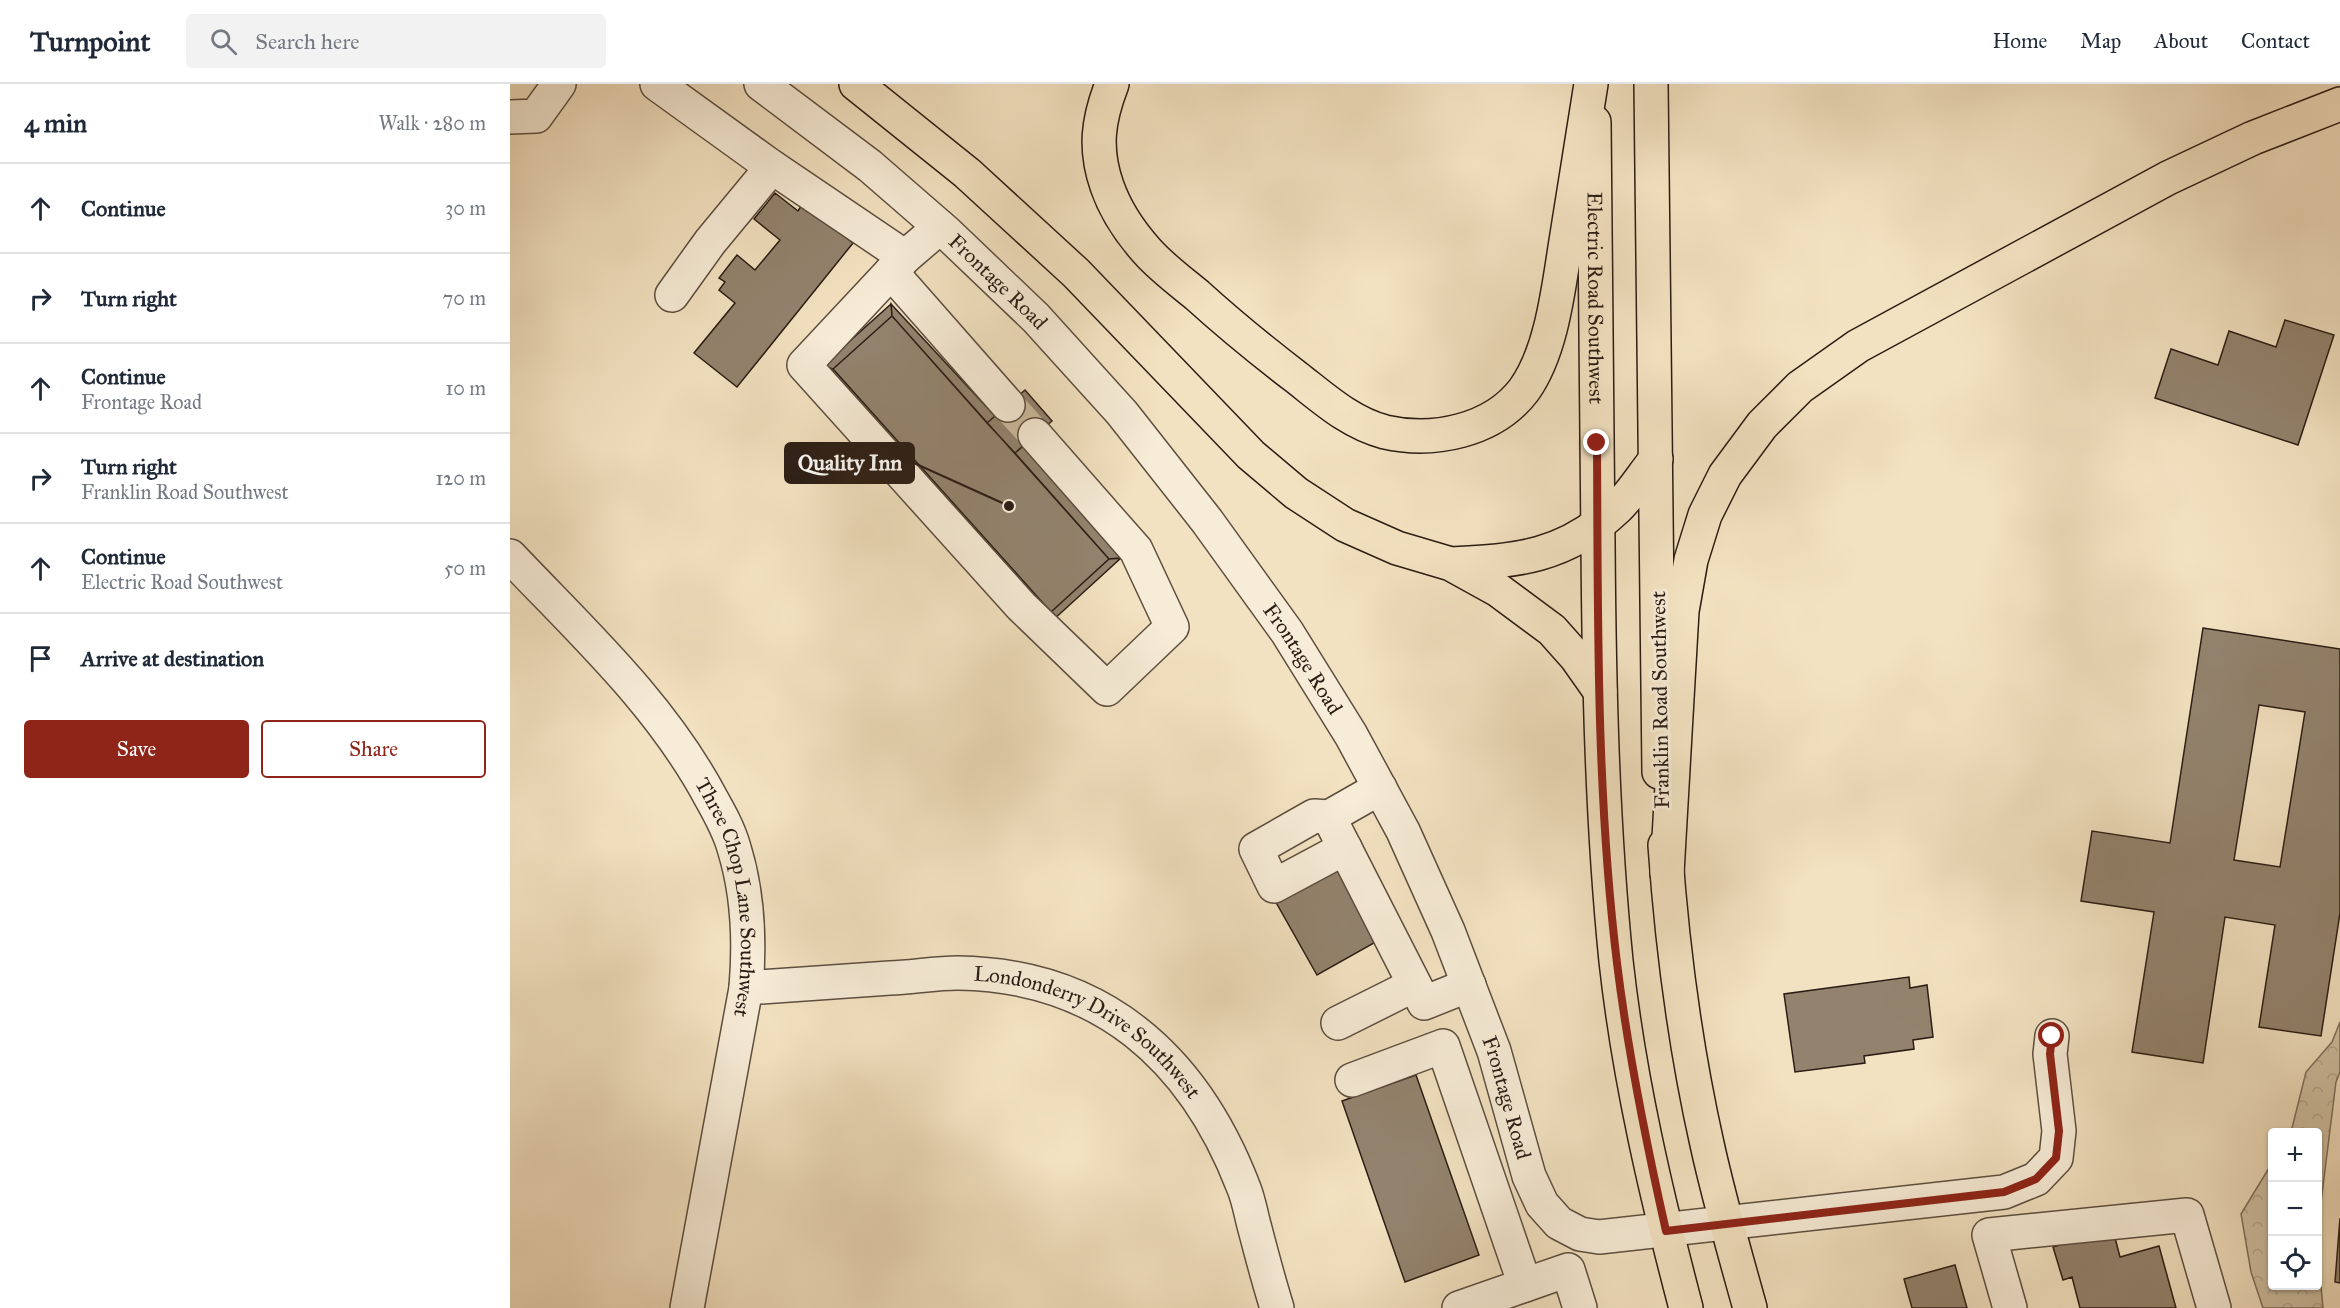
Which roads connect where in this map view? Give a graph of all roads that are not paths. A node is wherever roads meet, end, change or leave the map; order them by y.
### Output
1 (559, 84) edge
2 (657, 84) edge
3 (762, 84) edge
4 (856, 84) edge
5 (1112, 84) edge
6 (1592, 84) edge
7 (1651, 84) edge
8 (2340, 104) edge
9 (510, 117) edge
10 (772, 167) junction
11 (940, 227) junction
12 (898, 264) junction
13 (672, 295) dead end
14 (1008, 405) tunnel mouth
15 (1035, 435) tunnel mouth
16 (1656, 459) junction
17 (1598, 525) junction
18 (510, 556) edge
19 (1451, 564) junction
20 (1600, 691) junction
21 (1380, 788) junction
22 (1329, 817) junction
23 (1345, 848) junction
24 (1667, 873) junction
25 (1414, 985) junction
26 (1469, 985) junction
27 (746, 988) junction
28 (1338, 1023) dead end
29 (2052, 1036) dead end
30 (1352, 1080) dead end
31 (1513, 1118) junction
32 (1474, 1132) junction
33 (1554, 1218) junction
34 (1726, 1224) junction
35 (1666, 1231) junction
36 (1520, 1270) junction
37 (687, 1308) edge
38 (1277, 1308) edge
39 (1459, 1308) edge
40 (1580, 1308) edge
41 (1686, 1308) edge
42 (1750, 1308) edge
43 (2010, 1308) edge
44 (2214, 1308) edge

1 - 9 street
2 - 10 street
3 - 11 street, Frontage Road
4 - 19 main road
5 - 6 main road
6 - 17 main road, Electric Road Southwest
7 - 16 main road, Franklin Road Southwest
8 - 24 main road
10 - 12 street
10 - 13 street
11 - 12 street
11 - 21 street, Frontage Road
12 - 14 street
12 - 15 street
16 - 17 main road
16 - 24 main road, Franklin Road Southwest
17 - 19 main road
17 - 20 main road, Electric Road Southwest
18 - 27 street, Three Chop Lane Southwest
19 - 20 main road
20 - 35 main road
21 - 22 street
21 - 26 street, Frontage Road
22 - 23 street
22 - 23 street
23 - 25 street
24 - 34 main road, Franklin Road Southwest
25 - 26 street
25 - 28 street
26 - 31 street, Frontage Road
27 - 37 street, Three Chop Lane Southwest
27 - 38 street, Londonderry Drive Southwest
29 - 34 street, Frontage Road
30 - 32 street
31 - 32 street
31 - 33 street, Frontage Road
32 - 36 street
33 - 35 street, Frontage Road
33 - 36 street
34 - 35 street, Frontage Road
34 - 42 main road, Franklin Road Southwest
35 - 41 main road
36 - 39 street
36 - 40 street
43 - 44 street

